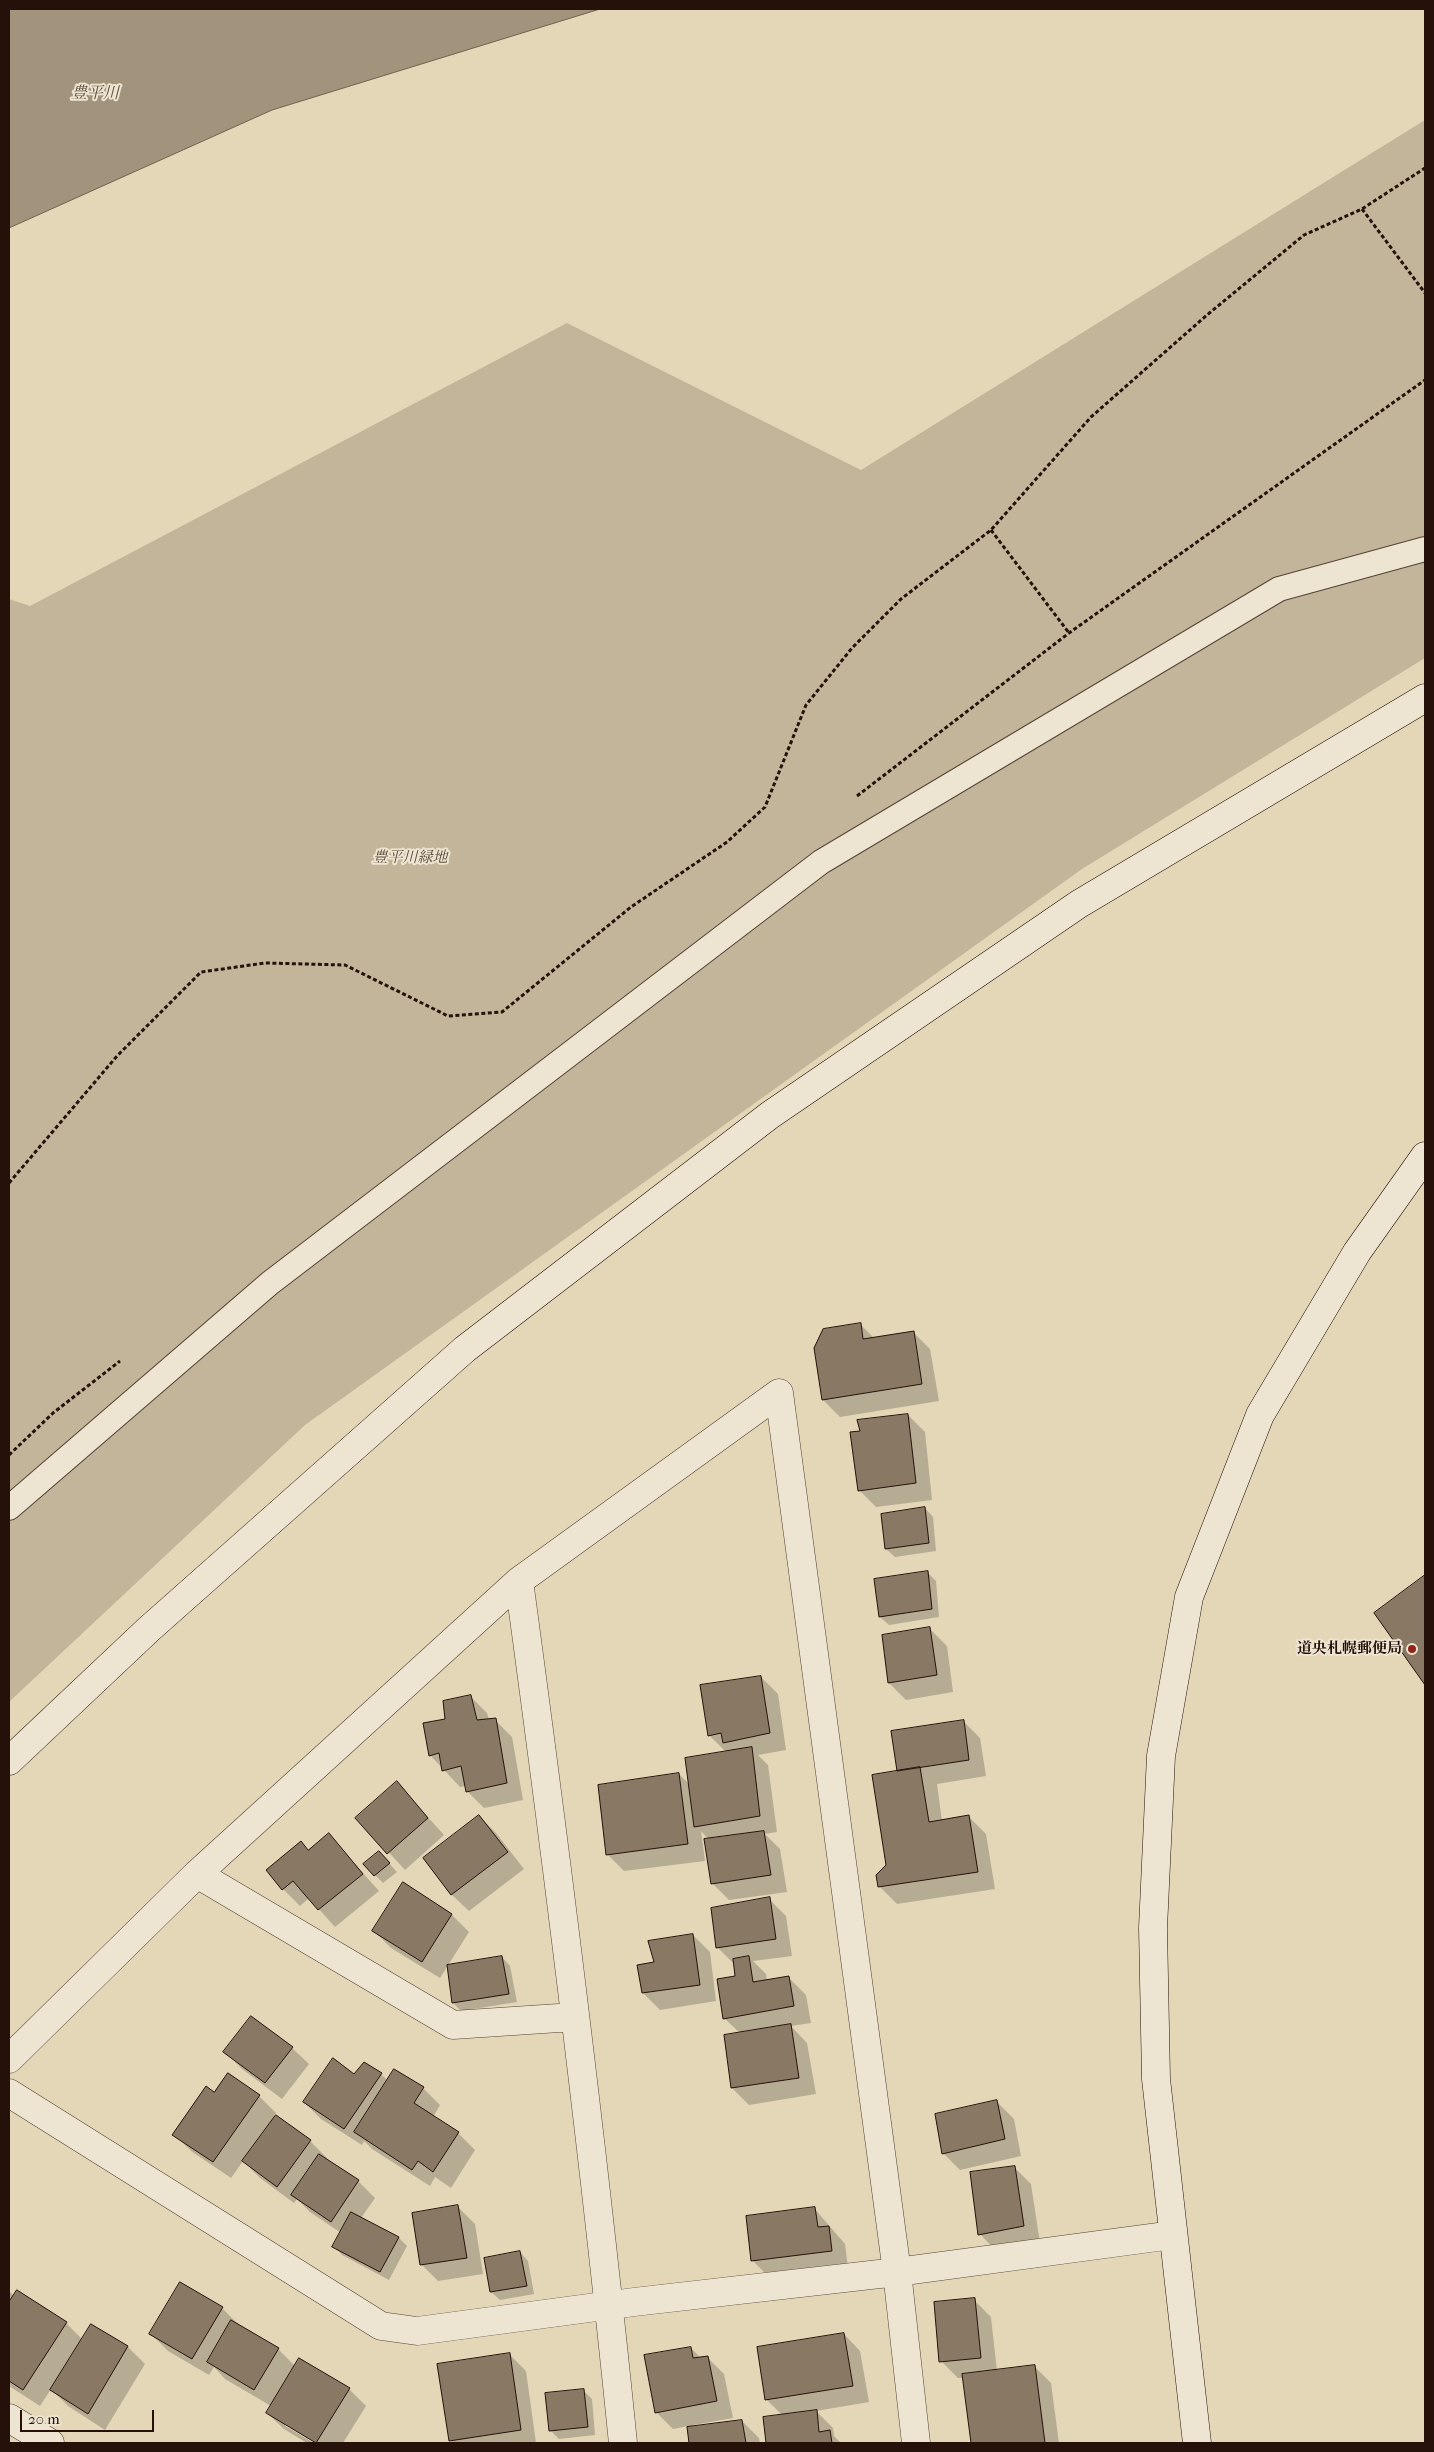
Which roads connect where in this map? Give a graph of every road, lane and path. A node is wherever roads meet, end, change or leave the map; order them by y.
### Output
1 (1425, 168) edge
2 (1362, 209) junction
3 (1425, 293) edge
4 (991, 530) junction
5 (1425, 548) edge
6 (1069, 633) dead end
7 (1425, 698) edge
8 (1425, 1156) edge
9 (9, 1183) edge
10 (9, 1508) edge
11 (519, 1581) junction
12 (9, 1761) edge
13 (197, 1874) junction
14 (574, 2017) junction
15 (9, 2059) edge
16 (9, 2093) edge
17 (1172, 2235) junction
18 (897, 2272) junction
19 (609, 2305) junction
20 (9, 2418) edge
21 (50, 2443) edge
22 (623, 2443) edge
23 (916, 2443) edge
24 (1197, 2443) edge

1 - 2 path
2 - 3 path
2 - 4 path
4 - 6 path
4 - 9 path
5 - 10 lane
7 - 12 street
8 - 17 street
11 - 13 street
11 - 14 street
11 - 18 street
13 - 14 street
13 - 15 street
14 - 19 street
16 - 19 street
17 - 18 street
17 - 24 street
18 - 19 street
18 - 23 street
19 - 22 street
20 - 21 street

